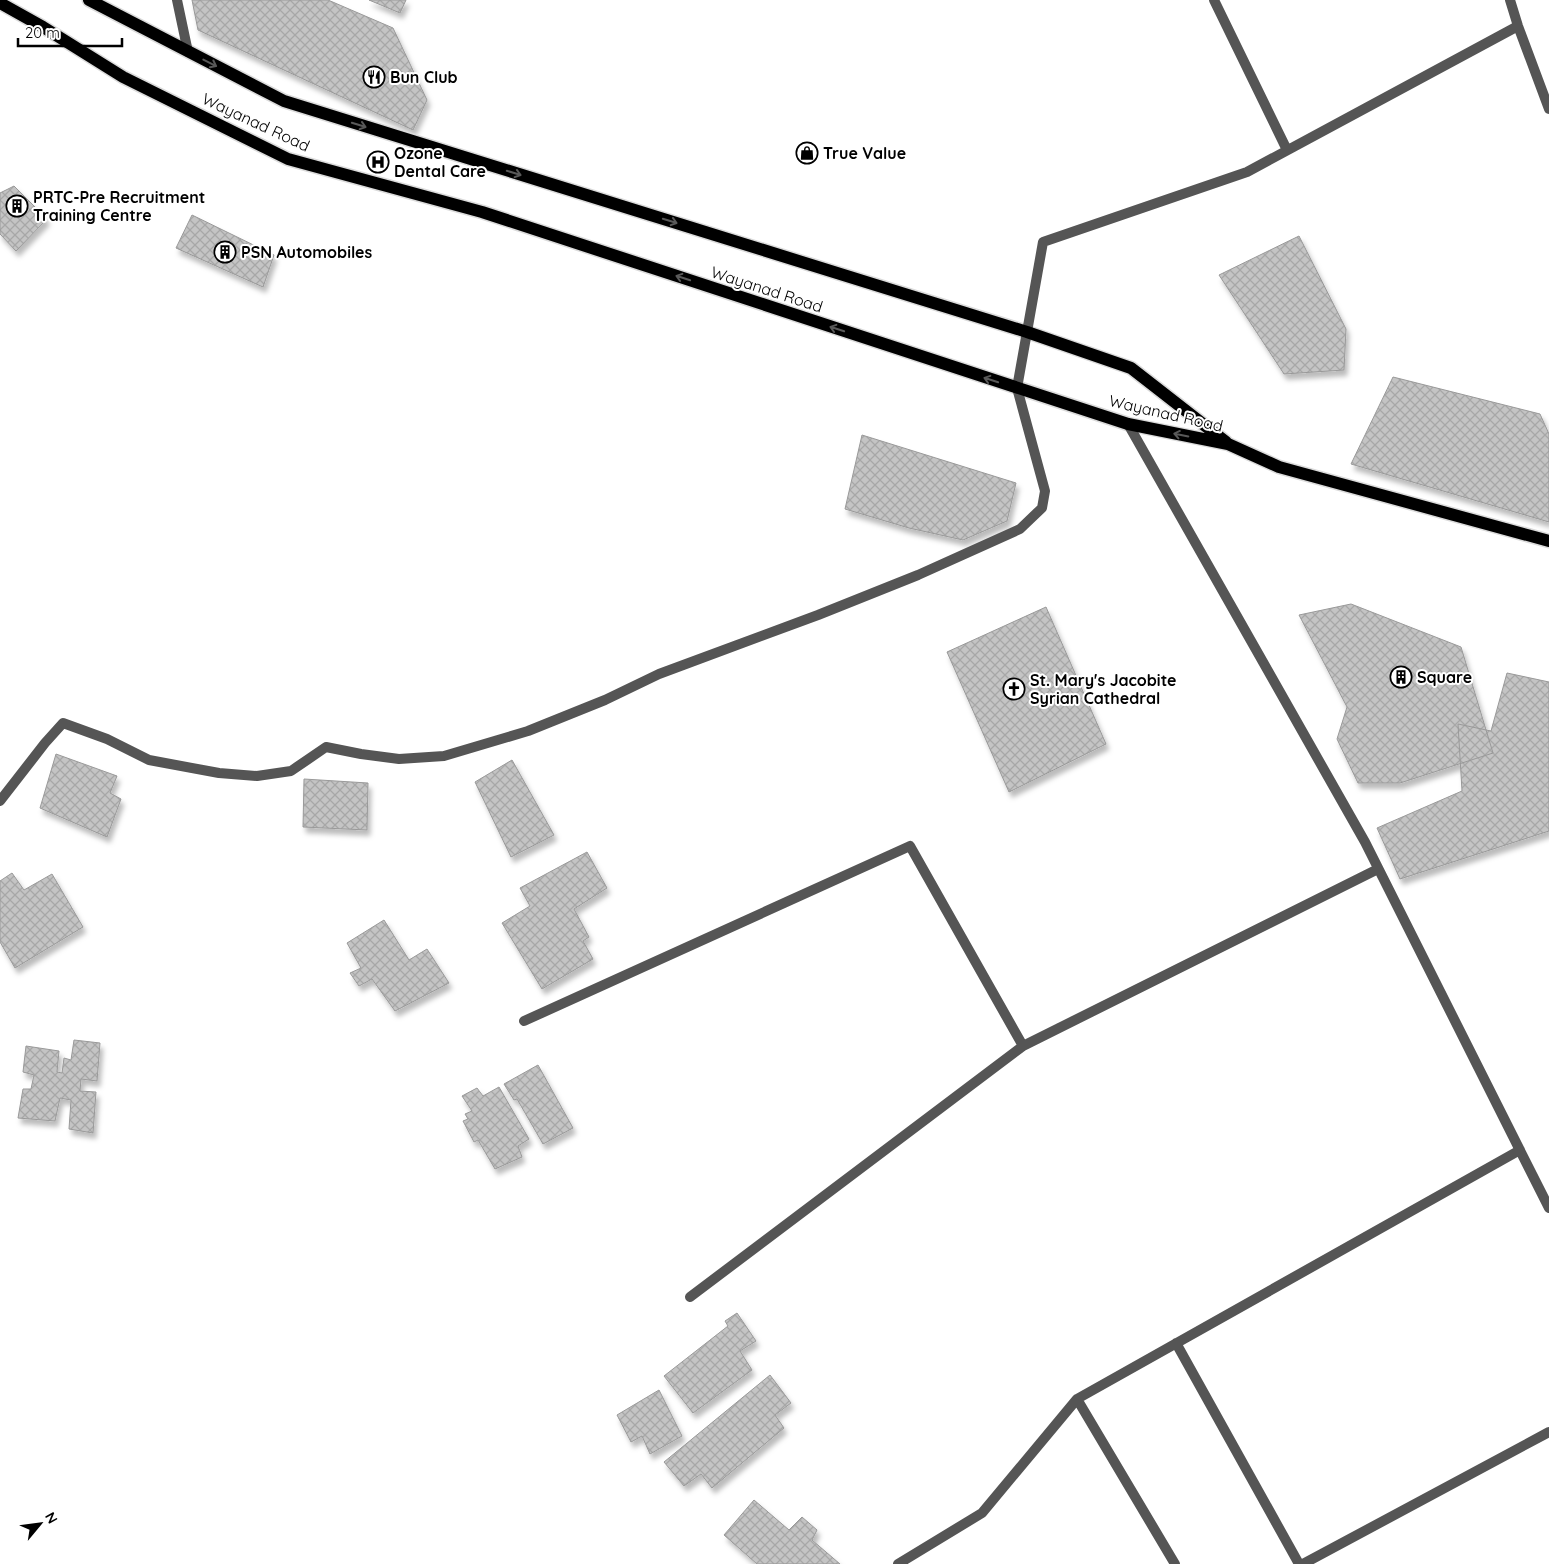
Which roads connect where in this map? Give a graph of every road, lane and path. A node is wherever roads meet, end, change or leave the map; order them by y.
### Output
1 (89, 0) edge
2 (177, 0) edge
3 (1214, 0) edge
4 (1510, 0) edge
5 (0, 3) edge
6 (1518, 26) junction
7 (188, 52) junction
8 (1549, 109) edge
9 (1287, 150) junction
10 (1027, 332) junction
11 (1017, 388) junction
12 (1128, 424) junction
13 (1228, 444) junction
14 (1549, 541) edge
15 (0, 801) edge
16 (1378, 869) junction
17 (524, 1021) dead end
18 (1023, 1046) junction
19 (1520, 1150) junction
20 (1549, 1208) edge
21 (690, 1296) dead end
22 (1176, 1343) junction
23 (1077, 1399) junction
24 (1549, 1432) edge
25 (898, 1564) edge
26 (1176, 1564) edge
27 (1298, 1564) edge
28 (1303, 1564) edge

1 - 7 main road
2 - 7 street
3 - 9 street
4 - 6 street
11 -> 5 main road, Wayanad Road
6 - 8 street
6 - 9 street
7 -> 10 main road
9 - 10 street
10 - 11 street
10 - 13 main road
11 - 12 main road, Wayanad Road
11 - 15 street
13 -> 12 main road, Wayanad Road
12 - 16 street
13 - 14 main road, Wayanad Road
16 - 18 street
16 - 19 street
17 - 18 street
18 - 21 street
19 - 20 street
19 - 22 street
22 - 23 street
22 - 27 street
23 - 25 street
23 - 26 street
24 - 28 street

